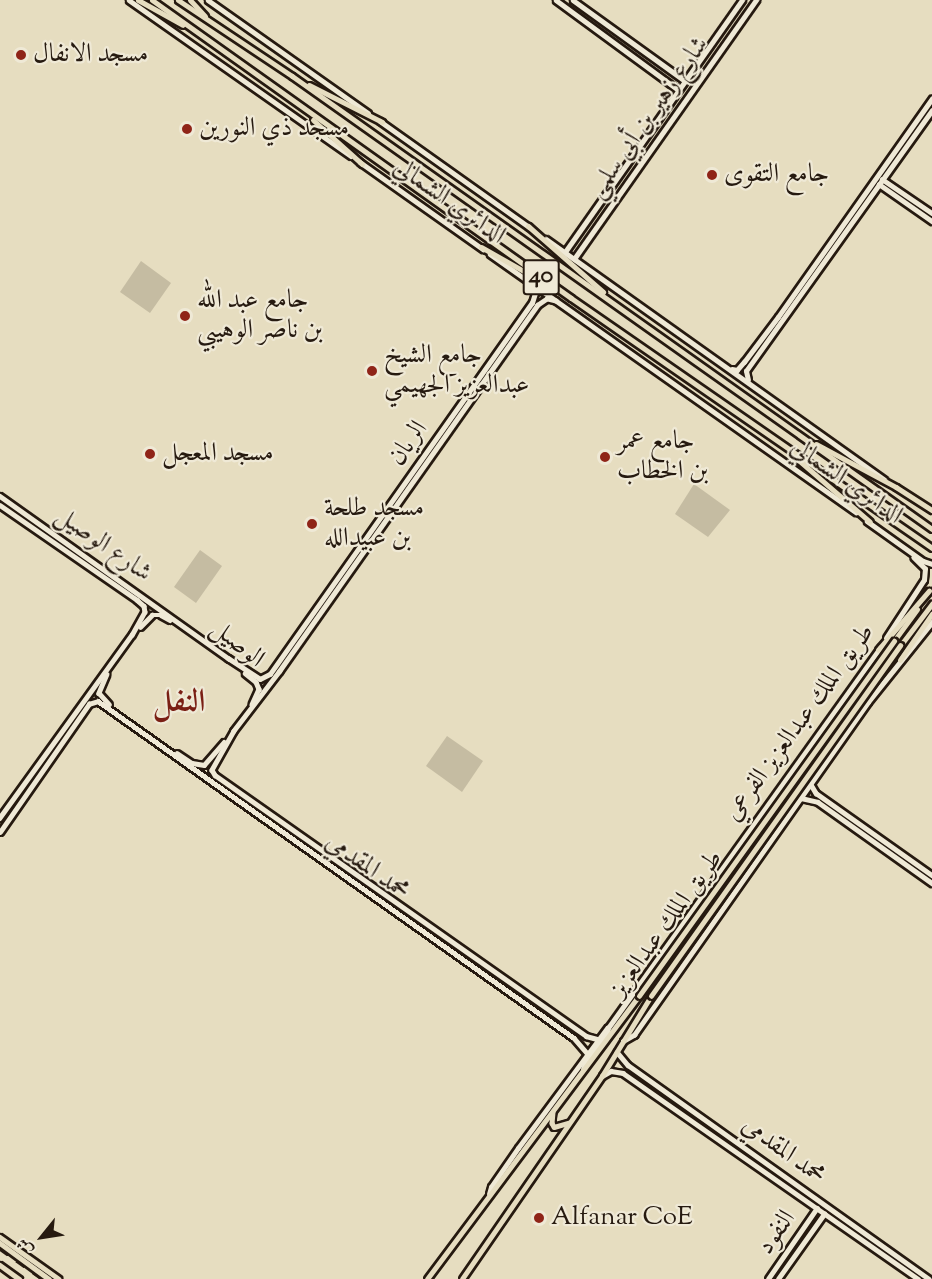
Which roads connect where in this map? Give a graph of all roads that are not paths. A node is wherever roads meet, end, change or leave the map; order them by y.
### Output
1 (129, 0) edge
2 (138, 0) edge
3 (152, 0) edge
4 (178, 0) edge
5 (190, 0) edge
6 (208, 0) edge
7 (556, 0) edge
8 (573, 0) edge
9 (742, 0) edge
10 (756, 0) edge
11 (212, 24) junction
12 (206, 38) junction
13 (292, 76) junction
14 (684, 80) junction
15 (677, 89) junction
16 (932, 99) edge
17 (292, 101) junction
18 (932, 111) edge
19 (382, 123) junction
20 (362, 164) junction
21 (880, 178) junction
22 (876, 183) junction
23 (931, 212) edge
24 (932, 222) edge
25 (528, 226) junction
26 (481, 247) junction
27 (565, 252) junction
28 (574, 259) junction
29 (528, 282) junction
30 (571, 298) junction
31 (534, 300) junction
32 (556, 302) junction
33 (539, 304) junction
34 (625, 311) junction
35 (744, 362) junction
36 (749, 367) junction
37 (729, 368) junction
38 (750, 382) junction
39 (794, 432) junction
40 (784, 448) junction
41 (896, 487) junction
42 (0, 496) edge
43 (0, 505) edge
44 (932, 510) edge
45 (31, 517) junction
46 (870, 522) junction
47 (27, 524) junction
48 (932, 529) edge
49 (899, 544) junction
50 (932, 548) edge
51 (932, 564) edge
52 (336, 580) junction
53 (341, 584) junction
54 (931, 589) edge
55 (932, 604) edge
56 (932, 614) edge
57 (932, 622) edge
58 (183, 627) junction
59 (132, 634) junction
60 (878, 650) junction
61 (116, 658) junction
62 (228, 658) junction
63 (900, 660) junction
64 (256, 695) joint
65 (248, 713) junction
66 (122, 716) junction
67 (234, 732) junction
68 (163, 746) junction
69 (810, 783) junction
70 (821, 797) junction
71 (801, 798) junction
72 (818, 802) junction
73 (7, 809) junction
74 (13, 813) junction
75 (263, 813) junction
76 (1, 816) edge
77 (9, 819) junction
78 (0, 832) edge
79 (738, 844) junction
80 (735, 855) dead end
81 (757, 862) junction
82 (751, 864) dead end
83 (722, 873) dead end
84 (932, 875) edge
85 (714, 878) junction
86 (932, 883) edge
87 (734, 885) dead end
88 (729, 898) junction
89 (416, 917) junction
90 (412, 923) junction
91 (608, 1028) junction
92 (580, 1032) junction
93 (574, 1038) junction
94 (597, 1039) junction
95 (623, 1041) junction
96 (617, 1052) junction
97 (587, 1053) junction
98 (634, 1069) junction
99 (580, 1076) junction
100 (602, 1076) junction
101 (628, 1077) junction
102 (554, 1110) junction
103 (569, 1123) junction
104 (781, 1174) junction
105 (777, 1181) junction
106 (489, 1194) junction
107 (817, 1208) junction
108 (824, 1214) junction
109 (0, 1237) edge
110 (0, 1244) edge
111 (908, 1264) junction
112 (0, 1265) edge
113 (904, 1269) junction
114 (19, 1279) edge
115 (49, 1279) edge
116 (58, 1279) edge
117 (427, 1279) edge
118 (462, 1279) edge
119 (768, 1279) edge
120 (778, 1279) edge
121 (918, 1279) edge
122 (929, 1279) edge

1 - 20 street, الدائري الشمالي
2 - 12 highway
3 - 12 highway, الدائري الشمالي / 40
4 - 11 highway, الدائري الشمالي / 40
5 - 11 highway
6 - 19 street, الدائري الشمالي
7 - 15 street
8 - 14 street
9 - 14 street, شارع زهير بن أبي سلمي
10 - 28 street, شارع زهير بن أبي سلمي
11 - 13 highway, الدائري الشمالي / 40
12 - 17 highway, الدائري الشمالي / 40
13 - 19 highway
13 - 34 highway, الدائري الشمالي / 40
14 - 15 street, شارع زهير بن أبي سلمي
15 - 27 street, شارع زهير بن أبي سلمي
16 - 21 street
17 - 20 highway
17 - 30 highway, الدائري الشمالي / 40
18 - 21 street
19 - 25 street, الدائري الشمالي
20 - 26 street, الدائري الشمالي
21 - 22 street
21 - 23 street
22 - 24 street
22 - 35 street
22 - 36 street
25 - 27 street, الدائري الشمالي
25 - 34 highway
26 - 29 street, الدائري الشمالي
26 - 30 highway
27 - 28 street, الدائري الشمالي
28 - 37 street, الدائري الشمالي
29 - 31 street
29 - 32 street, الدائري الشمالي
30 - 40 highway, الدائري الشمالي / 40
31 - 33 street
31 - 52 street, الريان
32 - 33 street
32 - 46 street, الدائري الشمالي
33 - 53 street, الريان
34 - 39 highway, الدائري الشمالي / 40
35 - 36 street
35 - 37 street
36 - 38 street
37 - 38 street, الدائري الشمالي
38 - 41 street, الدائري الشمالي
39 - 41 highway
39 - 48 highway, الدائري الشمالي / 40
40 - 46 highway
40 - 50 highway, الدائري الشمالي / 40
41 - 44 main road
42 - 45 street, شارع الوصيل
43 - 47 street, شارع الوصيل
45 - 47 street
45 - 58 street, شارع الوصيل
46 - 49 street, الدائري الشمالي
47 - 59 street, شارع الوصيل
49 - 51 street, الدائري الشمالي
49 - 60 street, طريق الملك عبدالعزيز الفرعي
52 - 53 street
52 - 62 street, الريان
53 - 65 street, الريان
54 - 60 main road
54 - 99 main road, طريق الملك عبدالعزيز, bridge
55 - 95 main road, طريق الملك عبدالعزيز, bridge
56 - 63 main road
57 - 63 street, طريق الملك عبدالعزيز الفرعي
58 - 59 street
58 - 62 street, الوصيل
59 - 61 street
60 - 79 street, طريق الملك عبدالعزيز الفرعي
61 - 66 street, محمد المقدمي
61 - 73 street
62 - 64 street, الوصيل
63 - 69 street, طريق الملك عبدالعزيز الفرعي
64 - 65 street, الريان
65 - 67 street, الريان
66 - 68 street, محمد المقدمي
66 - 74 street, محمد المقدمي
67 - 68 street
67 - 75 street, محمد المقدمي
68 - 75 street, محمد المقدمي
69 - 70 street
69 - 71 street, طريق الملك عبدالعزيز الفرعي
70 - 72 street
70 - 84 street
71 - 72 street
71 - 81 street, طريق الملك عبدالعزيز الفرعي
72 - 86 street
73 - 74 street
73 - 76 street
74 - 77 street
75 - 89 street, محمد المقدمي
75 - 90 street, محمد المقدمي
76 - 77 street
77 - 78 street
79 - 80 street
79 - 85 street, طريق الملك عبدالعزيز الفرعي
81 - 82 street
81 - 88 street, طريق الملك عبدالعزيز الفرعي
83 - 85 street
85 - 91 street, طريق الملك عبدالعزيز الفرعي
87 - 88 street
88 - 95 street, طريق الملك عبدالعزيز الفرعي
89 - 90 street
89 - 92 street, محمد المقدمي
90 - 93 street, محمد المقدمي
91 - 94 street
91 - 99 street, طريق الملك عبدالعزيز الفرعي
92 - 93 street
92 - 94 street, محمد المقدمي
93 - 97 street, محمد المقدمي
94 - 97 street
95 - 96 main road, طريق الملك عبدالعزيز
96 - 98 street, محمد المقدمي
96 - 100 main road, طريق الملك عبدالعزيز
97 - 106 street
98 - 101 street
98 - 104 street, محمد المقدمي
99 - 102 main road, طريق الملك عبدالعزيز
100 - 101 street
100 - 103 main road, طريق الملك عبدالعزيز
101 - 105 street, محمد المقدمي
102 - 103 main road
102 - 106 main road, طريق الملك عبدالعزيز
103 - 118 main road, طريق الملك عبدالعزيز
104 - 105 street
104 - 111 street, محمد المقدمي
105 - 107 street, محمد المقدمي
106 - 117 main road, طريق الملك عبدالعزيز
107 - 108 street, محمد المقدمي
107 - 119 street, النفود
108 - 113 street, محمد المقدمي
108 - 120 street, النفود
109 - 116 main road
110 - 115 main road
111 - 113 street
111 - 122 street, محمد المقدمي
112 - 114 main road
113 - 121 street, محمد المقدمي

